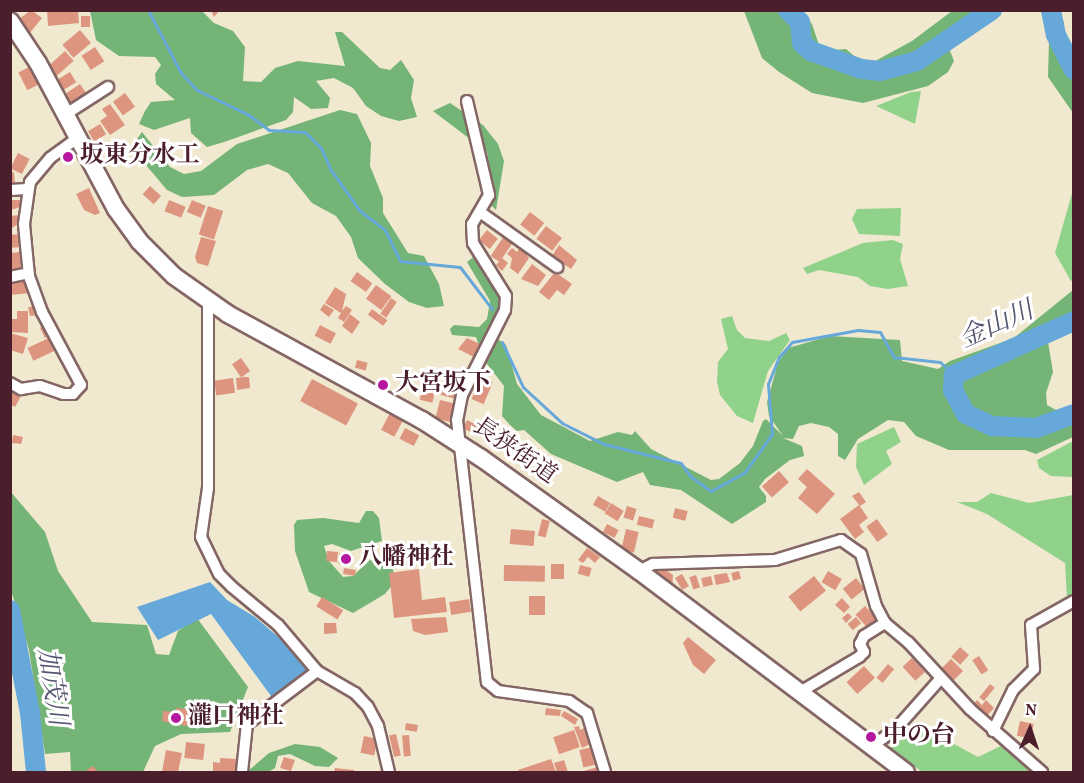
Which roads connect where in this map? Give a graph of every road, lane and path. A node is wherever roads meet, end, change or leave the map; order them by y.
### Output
1 (12, 21) edge
2 (108, 87) dead end
3 (467, 101) dead end
4 (66, 114) junction
5 (78, 138) junction
6 (27, 189) junction
7 (10, 190) edge
8 (480, 212) junction
9 (557, 267) dead end
10 (29, 273) junction
11 (10, 277) edge
12 (208, 301) junction
13 (10, 383) edge
14 (458, 442) junction
15 (639, 571) junction
16 (1074, 601) edge
17 (885, 623) junction
18 (317, 671) junction
19 (941, 678) junction
20 (800, 692) junction
21 (993, 731) junction
22 (873, 746) junction
23 (242, 772) edge
24 (388, 772) edge
25 (605, 772) edge
26 (906, 772) edge
27 (1042, 772) edge

1 - 4 main road, 長狭街道
2 - 4 street
3 - 8 street
4 - 5 main road, 長狭街道
5 - 6 street
5 - 12 main road, 長狭街道
6 - 7 street
6 - 10 street
8 - 9 street
8 - 14 street
10 - 11 street
10 - 13 street
12 - 14 main road, 長狭街道
12 - 18 street
14 - 15 main road, 長狭街道
14 - 25 street
15 - 17 street
15 - 20 main road, 長狭街道
16 - 21 street
17 - 19 street
17 - 20 street
18 - 23 street
18 - 24 street
19 - 21 street
19 - 22 street
20 - 22 main road, 長狭街道
21 - 27 street
22 - 26 main road, 長狭街道

